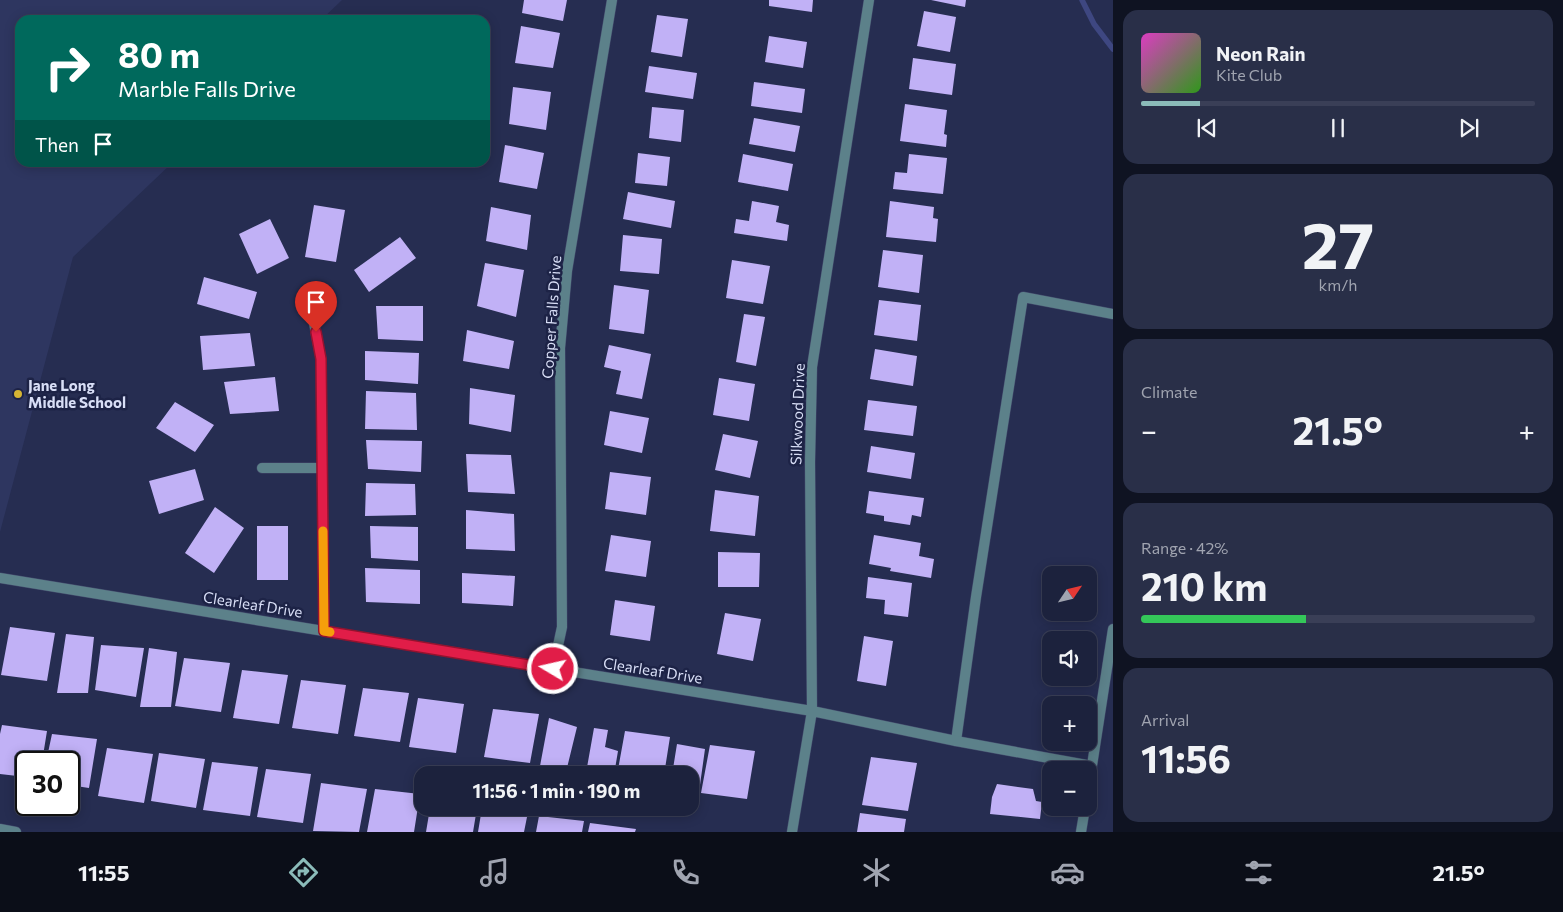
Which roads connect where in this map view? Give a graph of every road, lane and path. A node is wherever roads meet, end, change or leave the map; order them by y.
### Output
1 (612, 0) edge
2 (869, 0) edge
3 (1113, 314) edge
4 (313, 318) dead end
5 (262, 468) dead end
6 (322, 468) junction
7 (0, 578) edge
8 (1113, 629) edge
9 (324, 631) junction
10 (553, 669) junction
11 (812, 711) junction
12 (956, 741) junction
13 (1065, 761) edge
14 (1093, 761) edge
15 (1084, 816) edge
16 (0, 829) edge
17 (16, 832) edge
18 (792, 832) edge
19 (1082, 832) edge

1 - 10 street, Copper Falls Drive
2 - 11 street, Silkwood Drive
3 - 12 street
4 - 6 street
5 - 6 street
6 - 9 street
7 - 9 street, Clearleaf Drive
8 - 14 street
9 - 10 street, Clearleaf Drive
10 - 11 street, Clearleaf Drive
11 - 12 street, Clearleaf Drive
11 - 18 street, Silkwood Drive
12 - 13 street, Clearleaf Drive
15 - 19 street
16 - 17 street

